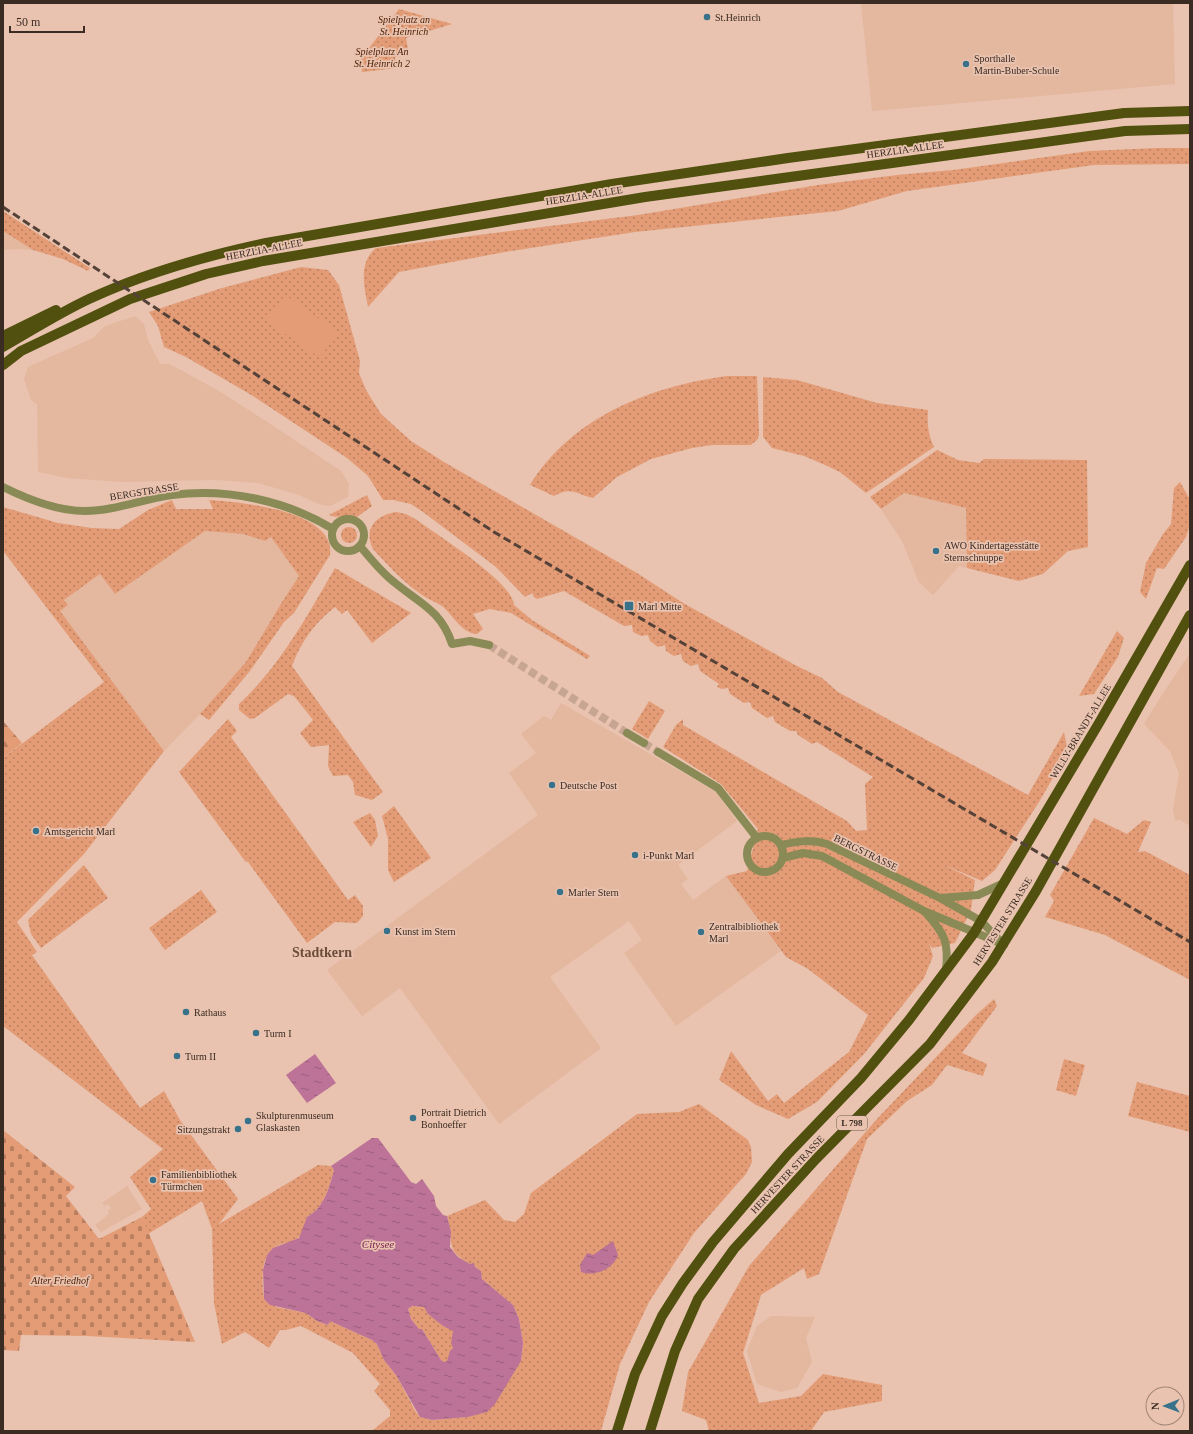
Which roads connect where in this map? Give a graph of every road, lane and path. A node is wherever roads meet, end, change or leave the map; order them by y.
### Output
1 (1190, 111) edge
2 (1190, 129) edge
3 (88, 300) junction
4 (3, 336) edge
5 (3, 347) edge
6 (3, 365) edge
7 (3, 487) edge
8 (333, 528) junction
9 (360, 546) junction
10 (1190, 565) edge
11 (1190, 615) edge
12 (489, 645) tunnel mouth
13 (627, 733) tunnel mouth
14 (644, 743) tunnel mouth
15 (658, 752) tunnel mouth
16 (757, 838) junction
17 (781, 845) junction
18 (783, 858) junction
19 (1005, 882) junction
20 (940, 898) junction
21 (989, 908) joint
22 (924, 911) junction
23 (981, 921) junction
24 (974, 933) junction
25 (1004, 945) junction
26 (945, 973) junction
27 (617, 1431) edge
28 (650, 1431) edge

1 - 3 main road, HERZLIA-ALLEE
2 - 6 main road, HERZLIA-ALLEE
3 - 4 main road
3 - 5 main road, HERZLIA-ALLEE
7 - 8 street, BERGSTRASSE
8 - 9 street
8 - 9 street
9 - 12 street
10 - 19 main road, WILLY-BRANDT-ALLEE
11 - 25 main road, HERVESTER STRASSE
13 - 14 street
15 - 16 street
16 - 17 street
16 - 18 street
17 - 18 street
17 - 20 street, BERGSTRASSE
18 - 22 street
19 - 20 street, BERGSTRASSE
19 - 21 main road, WILLY-BRANDT-ALLEE
20 - 23 street, BERGSTRASSE
21 - 23 main road, HERVESTER STRASSE
22 - 24 street
22 - 26 street
23 - 24 main road, HERVESTER STRASSE / L 798
23 - 25 street, BERGSTRASSE
24 - 25 street
24 - 26 main road, HERVESTER STRASSE / L 798
25 - 28 main road, HERVESTER STRASSE / L 798
26 - 27 main road, HERVESTER STRASSE / L 798

